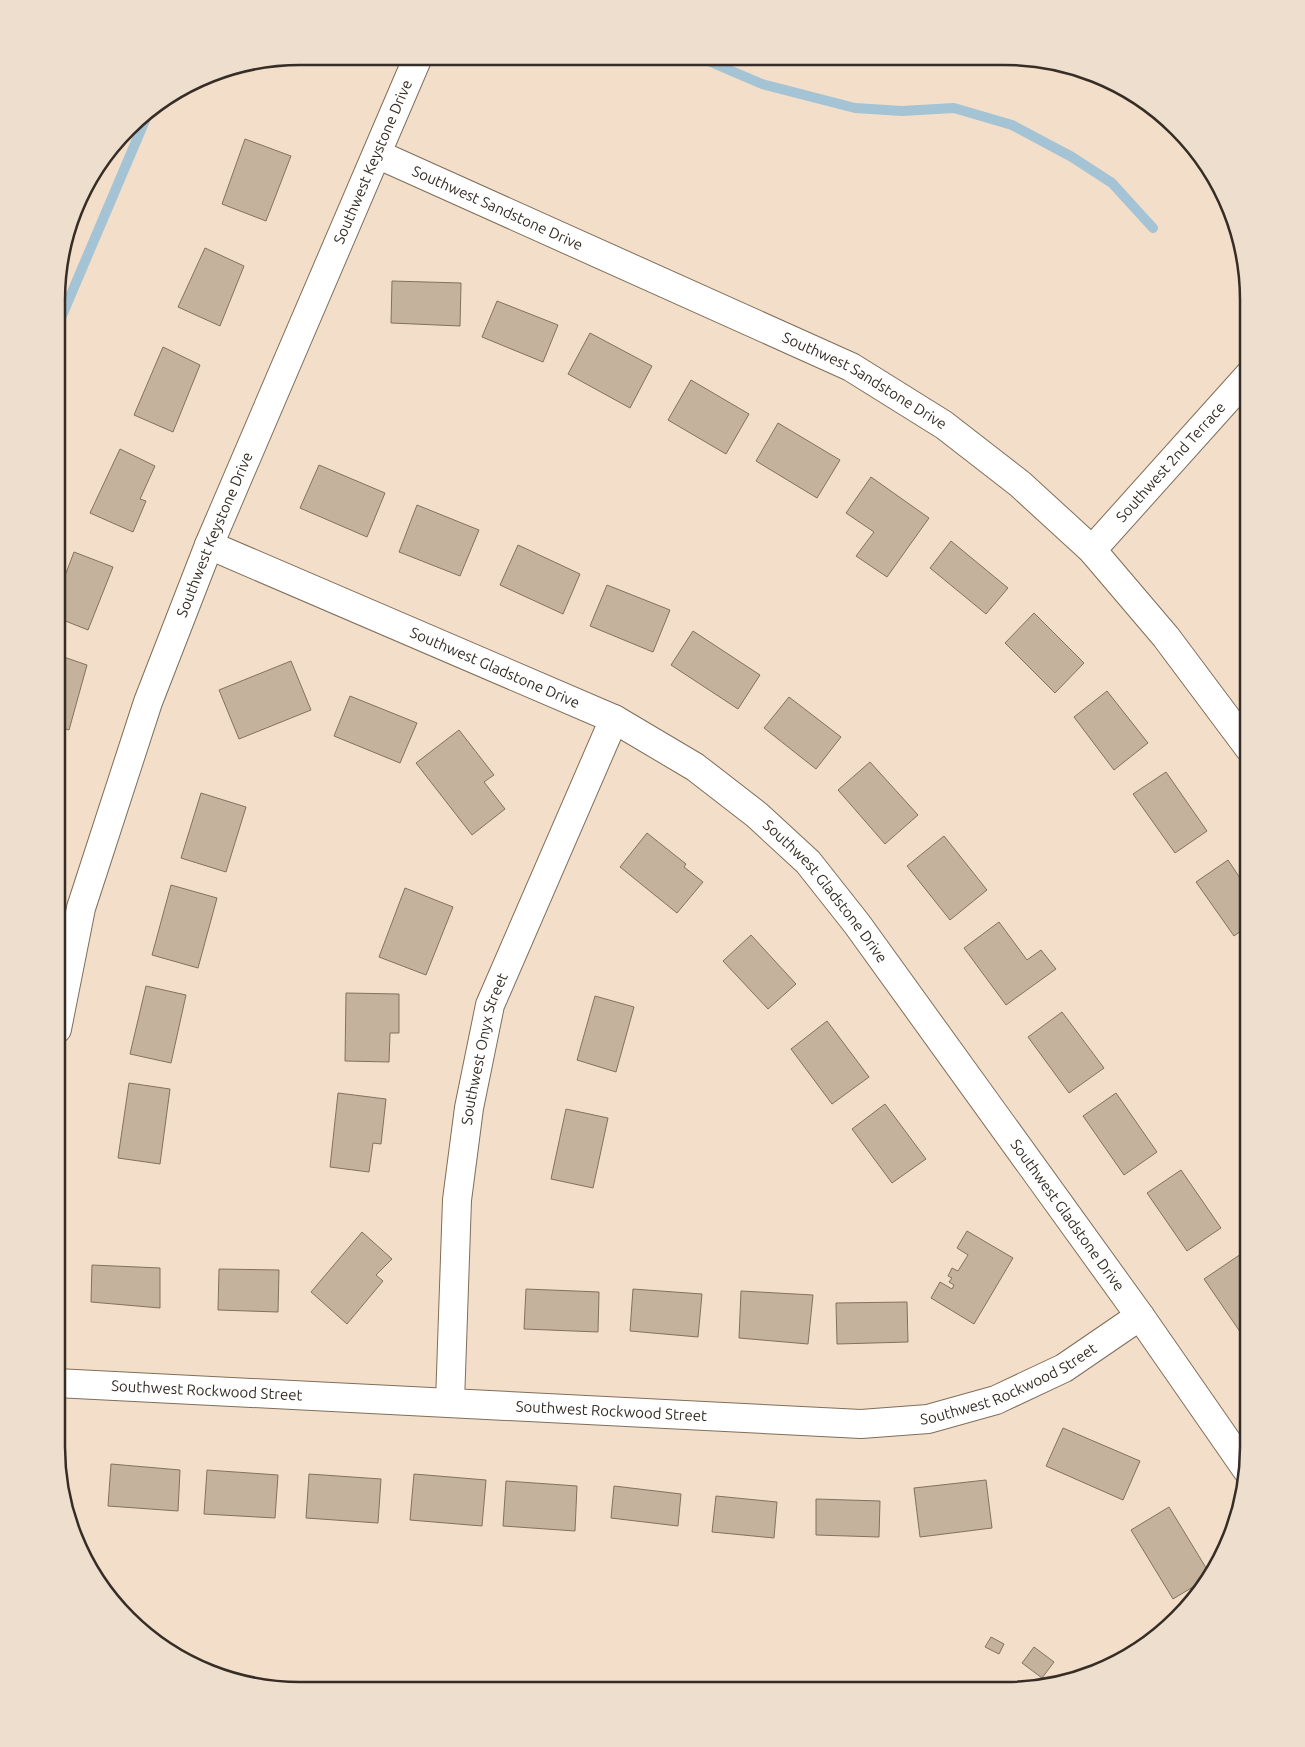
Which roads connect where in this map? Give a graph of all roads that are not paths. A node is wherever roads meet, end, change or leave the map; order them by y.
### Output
1 (415, 65) edge
2 (377, 154) junction
3 (1240, 385) edge
4 (209, 545) junction
5 (1092, 550) junction
6 (614, 720) junction
7 (1240, 737) edge
8 (65, 989) edge
9 (1140, 1316) junction
10 (65, 1383) edge
11 (450, 1402) junction
12 (1239, 1459) edge

1 - 2 street, Southwest Keystone Drive
2 - 4 street, Southwest Keystone Drive
2 - 5 street, Southwest Sandstone Drive
3 - 5 street, Southwest 2nd Terrace
4 - 6 street, Southwest Gladstone Drive
4 - 8 street, Southwest Keystone Drive
5 - 7 street, Southwest Sandstone Drive
6 - 9 street, Southwest Gladstone Drive
6 - 11 street, Southwest Onyx Street
9 - 11 street, Southwest Rockwood Street
9 - 12 street, Southwest Gladstone Drive
10 - 11 street, Southwest Rockwood Street

